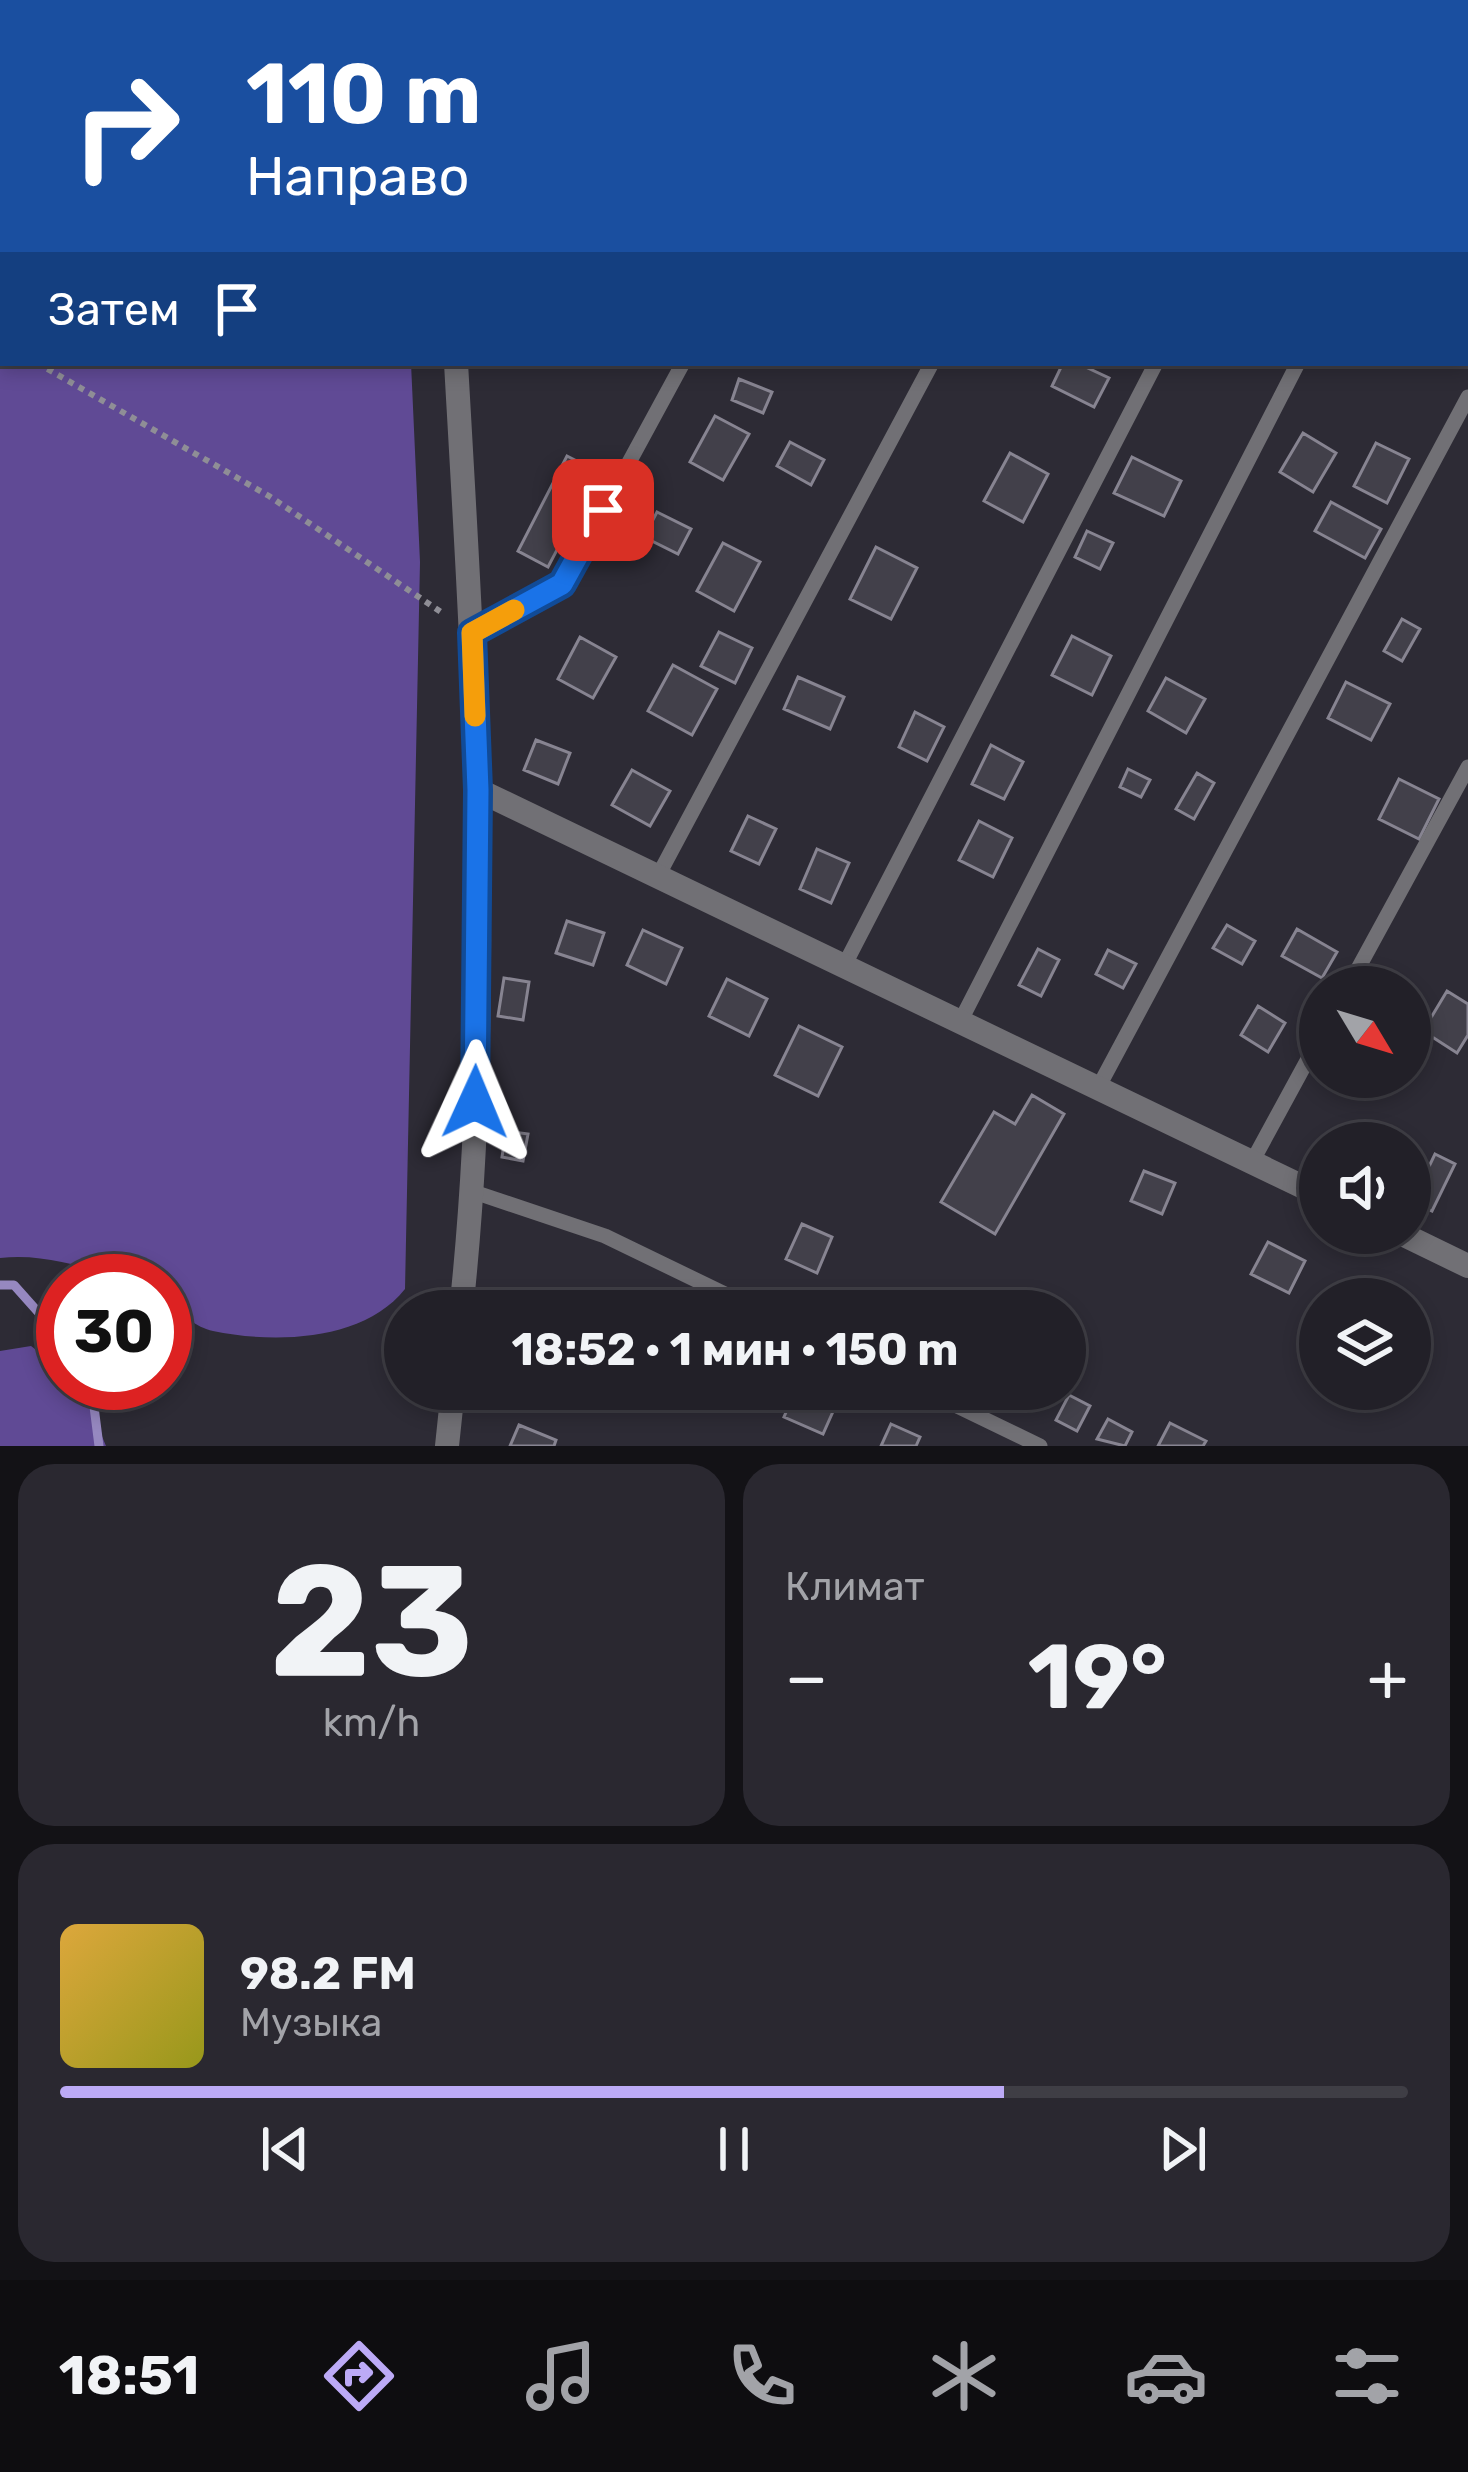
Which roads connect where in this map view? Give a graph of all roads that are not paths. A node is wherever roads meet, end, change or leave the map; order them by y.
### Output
1 (456, 366) edge
2 (680, 366) edge
3 (930, 366) edge
4 (1154, 366) edge
5 (1296, 366) edge
6 (1468, 398) edge
7 (472, 633) junction
8 (1468, 767) edge
9 (478, 790) junction
10 (658, 876) junction
11 (844, 966) junction
12 (1359, 966) edge
13 (960, 1022) junction
14 (1299, 1076) edge
15 (1098, 1088) junction
16 (1252, 1162) junction
17 (1299, 1185) edge
18 (474, 1192) junction
19 (1431, 1248) edge
20 (1468, 1266) edge
21 (463, 1290) edge
22 (716, 1290) edge
23 (451, 1410) edge
24 (965, 1410) edge
25 (447, 1446) edge
26 (1040, 1446) edge

1 - 7 street
2 - 7 lane
3 - 10 lane
4 - 11 lane
5 - 13 lane
6 - 15 lane
7 - 9 street
8 - 12 lane
9 - 10 street
9 - 18 street
10 - 11 street
11 - 13 street
13 - 15 street
14 - 16 lane
15 - 16 street
16 - 17 street
18 - 21 street
18 - 22 lane
19 - 20 street
23 - 25 street
24 - 26 lane

